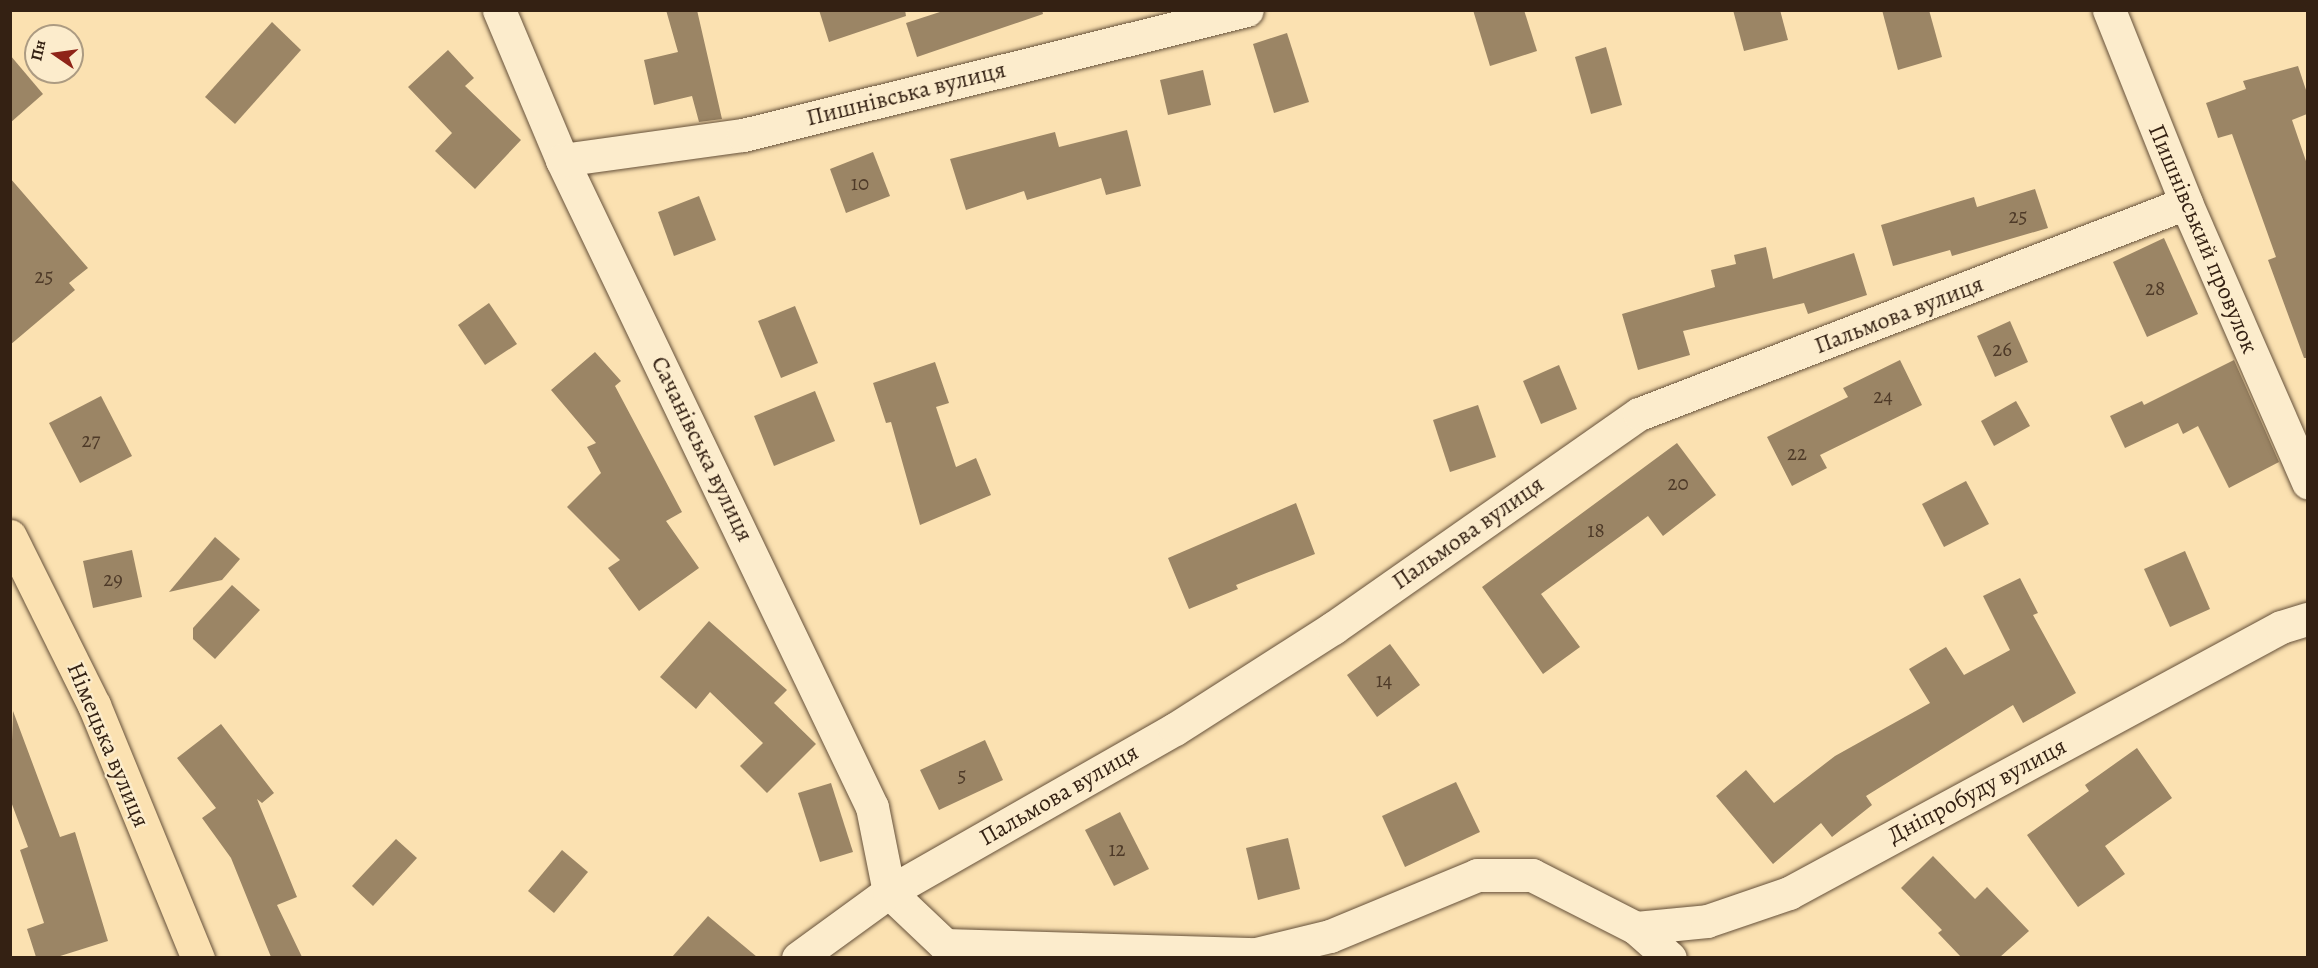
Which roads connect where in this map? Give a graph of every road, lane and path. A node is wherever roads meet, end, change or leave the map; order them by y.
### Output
1 (499, 10) edge
2 (1247, 10) edge
3 (2109, 10) edge
4 (562, 160) junction
5 (2186, 203) junction
6 (2305, 470) edge
7 (10, 536) edge
8 (2307, 620) edge
9 (889, 892) junction
10 (1636, 928) junction
11 (198, 957) edge
12 (798, 957) edge
13 (1670, 957) edge

1 - 4 street, Сачанівська вулиця
2 - 4 street, Пишнівська вулиця
3 - 5 street, Пишнівський провулок
4 - 9 street, Сачанівська вулиця
5 - 6 street, Пишнівський провулок
5 - 9 street, Пальмова вулиця
7 - 11 main road, Німецька вулиця
8 - 10 street, Дніпробуду вулиця
9 - 10 street
9 - 12 street, Пальмова вулиця
10 - 13 street

